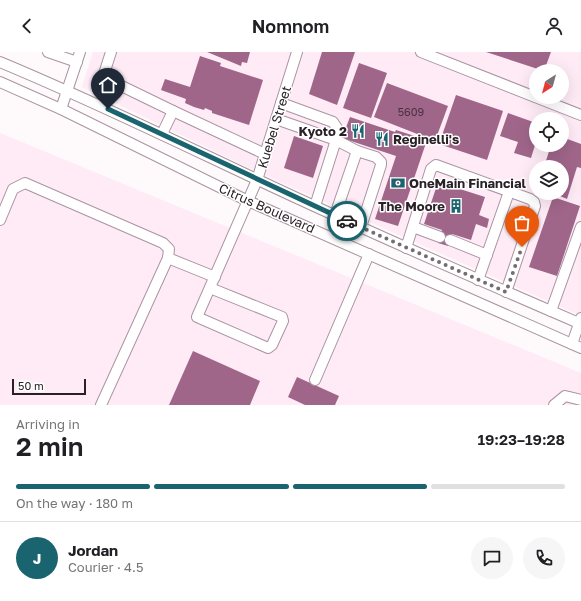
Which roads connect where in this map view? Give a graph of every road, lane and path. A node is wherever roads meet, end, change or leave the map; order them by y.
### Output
1 (48, 52) edge
2 (80, 52) edge
3 (111, 52) edge
4 (297, 52) edge
5 (421, 52) edge
6 (63, 55) edge
7 (0, 62) edge
8 (76, 62) junction
9 (0, 82) edge
10 (68, 90) junction
11 (281, 103) junction
12 (61, 109) junction
13 (173, 111) junction
14 (581, 116) edge
15 (276, 119) junction
16 (162, 134) junction
17 (336, 140) junction
18 (357, 151) junction
19 (265, 154) junction
20 (257, 180) junction
21 (509, 192) junction
22 (248, 201) junction
23 (315, 206) junction
24 (335, 215) junction
25 (0, 220) edge
26 (361, 227) junction
27 (413, 227) junction
28 (581, 227) edge
29 (406, 248) junction
30 (369, 254) junction
31 (487, 255) junction
32 (168, 258) junction
33 (215, 277) junction
34 (478, 280) junction
35 (210, 288) junction
36 (506, 292) junction
37 (551, 311) junction
38 (580, 322) edge
39 (577, 346) edge
40 (315, 380) dead end
41 (581, 400) edge
42 (101, 405) edge
43 (554, 405) edge

1 - 6 street
2 - 8 street
3 - 13 street
4 - 11 street, Kuebel Street
5 - 14 street
6 - 8 street
7 - 10 street, Citrus Boulevard
8 - 10 street
9 - 12 street, Citrus Boulevard
10 - 12 street
10 - 16 street, Citrus Boulevard
11 - 15 street, Kuebel Street
11 - 17 street
12 - 22 street, Citrus Boulevard
13 - 16 street
13 - 19 street
15 - 17 street
15 - 19 street, Kuebel Street
16 - 20 street, Citrus Boulevard
17 - 18 street
17 - 23 street
18 - 24 street
18 - 26 street
19 - 20 street, Kuebel Street
20 - 22 street, Kuebel Street
20 - 23 street, Citrus Boulevard
21 - 27 street
21 - 31 street
21 - 36 street
22 - 30 street, Citrus Boulevard
22 - 33 street, Kuebel Street
23 - 24 street, Citrus Boulevard
24 - 26 street, Citrus Boulevard
25 - 32 street
26 - 29 street, Citrus Boulevard
27 - 29 street
27 - 31 street
28 - 37 street
29 - 34 street, Citrus Boulevard
30 - 39 street, Citrus Boulevard
30 - 40 street
31 - 34 street
32 - 33 street
32 - 42 street
33 - 35 street, Kuebel Street
34 - 36 street, Citrus Boulevard
35 - 35 street, Kuebel Street
36 - 37 street, Citrus Boulevard
37 - 38 street, Citrus Boulevard
38 - 39 street
41 - 43 street

